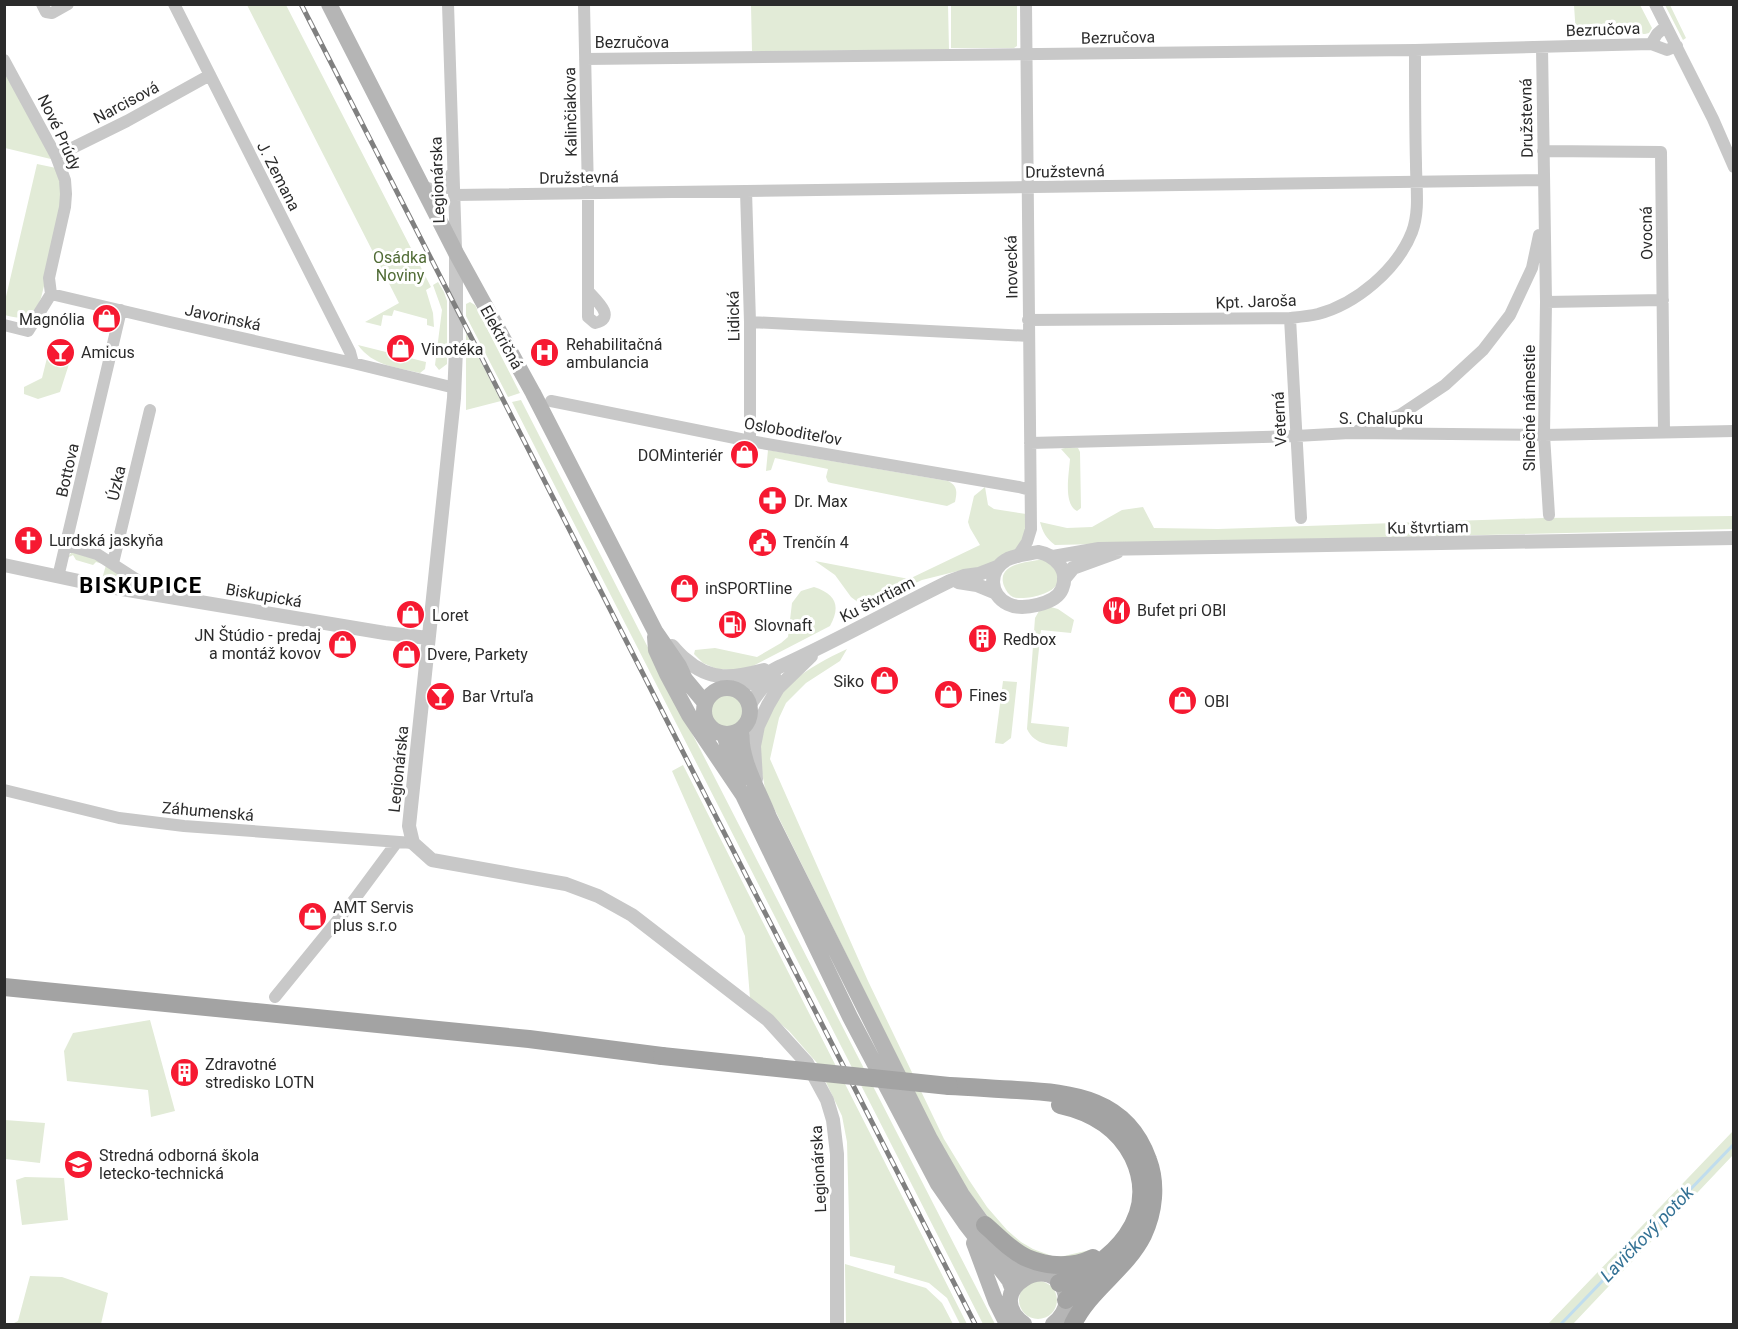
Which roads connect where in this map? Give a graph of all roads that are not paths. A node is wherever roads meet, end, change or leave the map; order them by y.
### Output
1 (42, 4) edge
2 (68, 4) edge
3 (174, 4) edge
4 (329, 4) edge
5 (448, 4) edge
6 (584, 4) edge
7 (1026, 4) edge
8 (1655, 4) edge
9 (1666, 26) junction
10 (1651, 44) junction
11 (1677, 46) junction
12 (1542, 47) junction
13 (1414, 50) junction
14 (1026, 55) junction
15 (585, 59) junction
16 (4, 60) edge
17 (210, 75) junction
18 (1543, 152) junction
19 (56, 156) junction
20 (1734, 167) edge
21 (453, 169) junction
22 (1543, 180) junction
23 (1416, 183) junction
24 (424, 187) junction
25 (1027, 188) junction
26 (746, 191) junction
27 (588, 194) junction
28 (454, 195) junction
29 (1543, 216) junction
30 (456, 253) junction
31 (588, 291) dead end
32 (51, 294) junction
33 (1664, 300) junction
34 (1546, 302) junction
35 (486, 308) junction
36 (121, 310) junction
37 (1290, 318) junction
38 (456, 319) junction
39 (1028, 320) junction
40 (750, 322) junction
41 (4, 325) edge
42 (1029, 336) junction
43 (353, 363) junction
44 (455, 388) junction
45 (550, 401) dead end
46 (150, 410) dead end
47 (1734, 431) edge
48 (1664, 432) junction
49 (1350, 433) junction
50 (1544, 435) junction
51 (1296, 436) junction
52 (750, 441) junction
53 (1030, 443) junction
54 (1030, 490) junction
55 (1549, 515) dead end
56 (1301, 518) dead end
57 (1031, 529) junction
58 (1734, 538) edge
59 (67, 544) junction
60 (1123, 549) junction
61 (1050, 555) junction
62 (1017, 557) junction
63 (113, 563) junction
64 (4, 565) edge
65 (998, 567) junction
66 (58, 577) junction
67 (1064, 579) junction
68 (950, 581) junction
69 (145, 592) junction
70 (994, 592) junction
71 (655, 630) junction
72 (429, 638) junction
73 (819, 648) junction
74 (784, 665) junction
75 (679, 666) junction
76 (735, 689) junction
77 (717, 690) junction
78 (705, 703) junction
79 (750, 704) junction
80 (742, 729) junction
81 (724, 734) junction
82 (4, 790) edge
83 (750, 791) junction
84 (397, 842) junction
85 (413, 843) junction
86 (4, 987) edge
87 (4, 994) edge
88 (275, 997) dead end
89 (225, 1008) junction
90 (949, 1086) junction
91 (1137, 1166) junction
92 (965, 1224) junction
93 (985, 1225) junction
94 (1122, 1263) junction
95 (1030, 1275) junction
96 (1059, 1283) junction
97 (1013, 1290) junction
98 (1066, 1300) junction
99 (837, 1324) edge
100 (1007, 1324) edge
101 (1024, 1324) edge
102 (1059, 1324) edge

1 - 2 street
3 - 17 street, J. Zemana
4 - 24 main road, Električná
5 - 21 street, Legionárska
6 - 15 street, Kalinčiakova
7 - 14 street, Inovecká
8 - 9 street
9 - 10 street, Bezručova
9 - 11 street
10 - 11 street, Bezručova
10 - 12 street, Bezručova
11 - 20 street
12 - 13 street, Bezručova
12 - 18 street, Družstevná
13 - 14 street, Bezručova
13 - 23 street, Kpt. Jaroša
14 - 15 street, Bezručova
14 - 25 street, Inovecká
15 - 27 street, Kalinčiakova
16 - 19 street, Nové Prúdy
17 - 19 street, Narcisová
17 - 43 street, J. Zemana
18 - 22 street, Družstevná
18 - 33 street, Ovocná
19 - 32 street, Nové Prúdy
21 - 24 street
21 - 28 street, Legionárska
22 - 23 street, Družstevná
22 - 29 street, Slnečné námestie
23 - 25 street, Družstevná
23 - 37 street, Kpt. Jaroša
24 - 30 main road, Električná
25 - 26 street, Družstevná
25 - 39 street, Inovecká
26 - 27 street, Družstevná
26 - 40 street, Lidická
27 - 28 street, Družstevná
27 - 31 street, Kalinčiakova
28 - 30 street, Legionárska
29 - 34 street, Slnečné námestie
29 - 49 street, Slnečné námestie
30 - 35 main road, Električná
30 - 38 street, Legionárska
32 - 36 street, Javorinská
32 - 41 street
33 - 34 street
33 - 48 street, Ovocná
34 - 50 street, Slnečné námestie
35 - 38 street
35 - 71 main road, Električná
36 - 43 street, Javorinská
36 - 59 street, Bottova
37 - 39 street, Kpt. Jaroša
37 - 51 street, Veterná
38 - 44 street, Legionárska
39 - 42 street, Inovecká
40 - 42 street
40 - 52 street, Lidická
42 - 53 street, Inovecká
43 - 44 street, Javorinská
44 - 72 street, Legionárska
45 - 52 street, Osloboditeľov
46 - 63 street, Úzka
47 - 48 street, S. Chalupku
48 - 50 street, S. Chalupku
49 - 50 street, S. Chalupku
49 - 51 street, S. Chalupku
50 - 55 street, Slnečné námestie
51 - 53 street, S. Chalupku
51 - 56 street, Veterná
52 - 54 street, Osloboditeľov
53 - 54 street, Inovecká
54 - 57 street, Inovecká
57 - 61 street, Inovecká
57 - 62 street, Inovecká
58 - 60 street, Ku štvrtiam
59 - 63 street
59 - 66 street
60 - 61 street, Ku štvrtiam
60 - 67 street, Ku štvrtiam
61 - 62 street, Ku štvrtiam
61 - 67 street
62 - 65 street, Ku štvrtiam
63 - 69 street
64 - 66 street, Biskupická
65 - 68 street, Ku štvrtiam
65 - 70 street
66 - 69 street, Biskupická
67 - 70 street, Ku štvrtiam
68 - 70 street, Ku štvrtiam
68 - 73 street, Ku štvrtiam
69 - 72 street, Biskupická
71 - 74 street
71 - 75 main road, Električná
71 - 83 main road
72 - 85 street, Legionárska
73 - 74 street, Ku štvrtiam
73 - 83 street, Ku štvrtiam
74 - 76 street, Ku štvrtiam
74 - 79 street, Ku štvrtiam
75 - 77 main road, Električná
75 - 78 main road, Električná
76 - 77 main road
76 - 79 main road
77 - 78 main road
78 - 81 main road
79 - 80 main road
80 - 81 main road
80 - 83 main road
81 - 83 main road
82 - 84 street, Záhumenská
83 - 92 main road
83 - 93 main road
84 - 85 street, Záhumenská
84 - 88 street
85 - 99 street, Legionárska
86 - 89 main road
87 - 89 main road
89 - 90 main road, bridge
90 - 91 main road
90 - 94 main road
91 - 93 main road
91 - 96 main road
92 - 97 main road
92 - 100 main road
93 - 95 main road
94 - 98 main road
94 - 102 main road
95 - 96 main road
95 - 97 main road
96 - 98 main road
97 - 101 main road
98 - 102 main road

